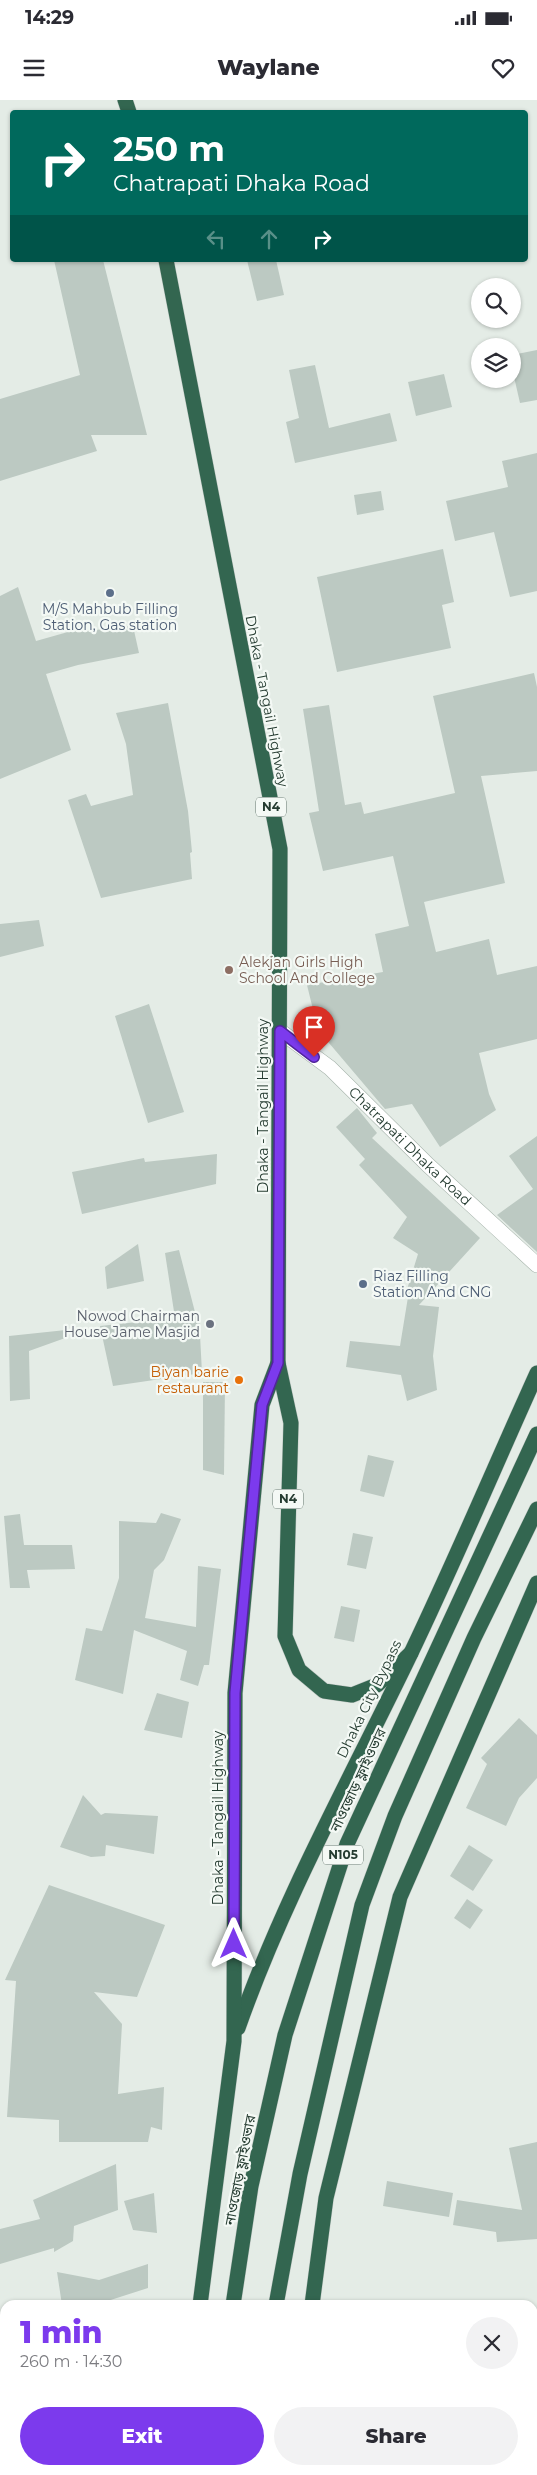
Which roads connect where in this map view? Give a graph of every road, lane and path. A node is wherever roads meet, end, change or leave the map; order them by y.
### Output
1 (166, 262) edge
2 (280, 1031) junction
3 (537, 1265) edge
4 (278, 1363) junction
5 (537, 1373) edge
6 (537, 1434) edge
7 (537, 1510) edge
8 (537, 1583) edge
9 (411, 1653) junction
10 (234, 2041) junction
11 (201, 2300) edge
12 (234, 2300) edge
13 (277, 2300) edge
14 (313, 2300) edge

1 - 2 highway, Dhaka - Tangail Highway / N4
2 - 3 street, Chatrapati Dhaka Road
2 - 4 highway, Dhaka - Tangail Highway / N4
4 - 9 highway, Dhaka - Tangail Highway / N4
4 - 10 highway, Dhaka - Tangail Highway / N4
5 - 9 highway, Dhaka City Bypass / N105
6 - 12 highway, নাওজোড় ফ্লাইওভার / N105
7 - 13 highway, N105
8 - 14 highway
9 - 10 highway, Dhaka City Bypass / N105
10 - 11 highway, Dhaka - Tangail Highway / N4

